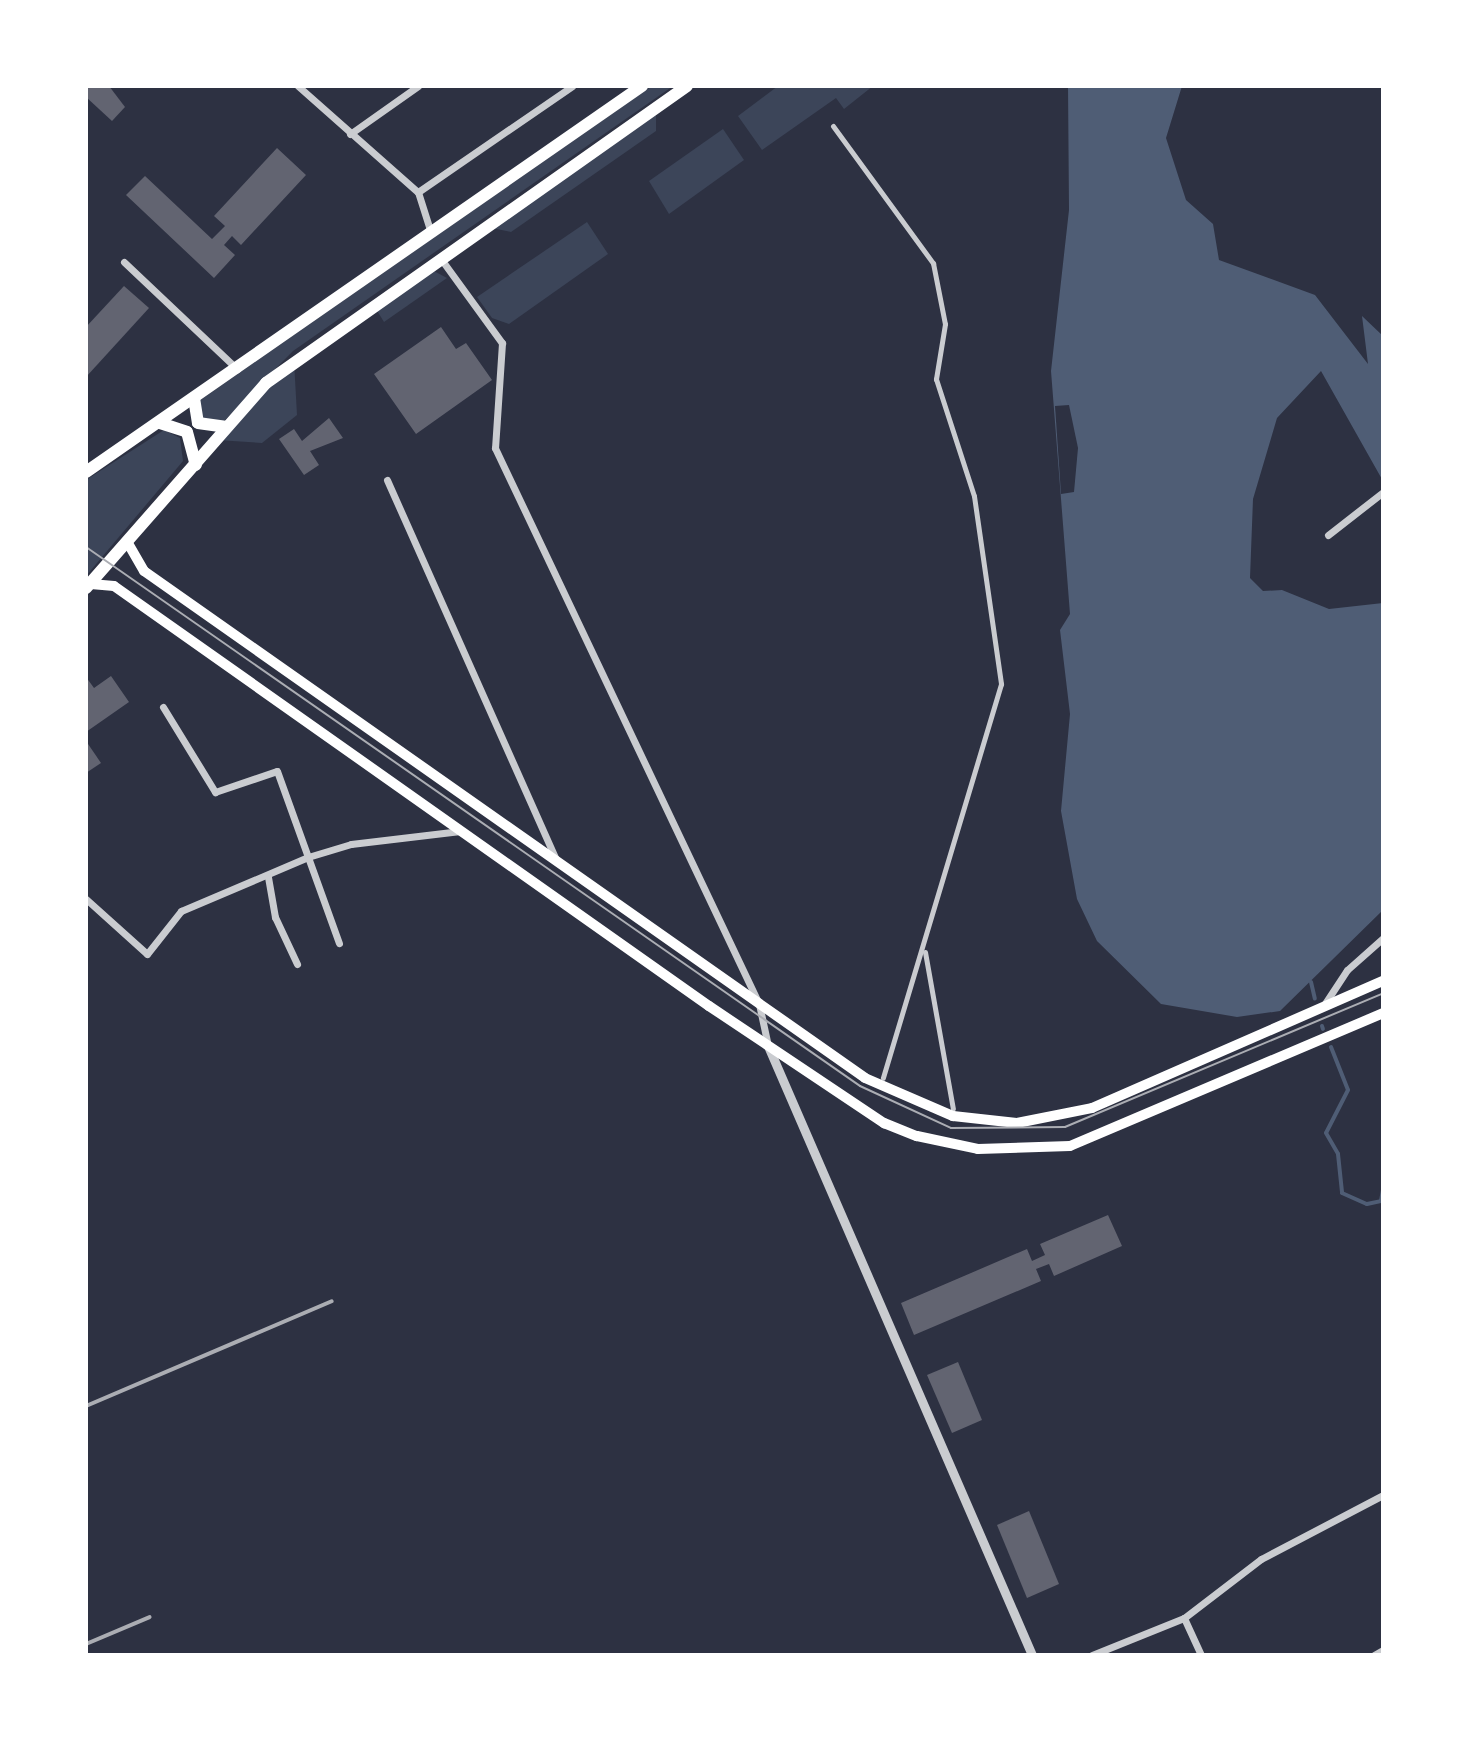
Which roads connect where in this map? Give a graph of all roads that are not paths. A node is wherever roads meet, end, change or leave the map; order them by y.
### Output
1 (298, 86) edge
2 (418, 86) edge
3 (572, 86) edge
4 (642, 86) edge
5 (687, 86) edge
6 (833, 126) dead end
7 (350, 134) junction
8 (418, 192) junction
9 (431, 233) junction
10 (440, 257) junction
11 (124, 262) dead end
12 (237, 369) junction
13 (194, 398) junction
14 (160, 423) junction
15 (227, 427) junction
16 (196, 465) junction
17 (86, 472) edge
18 (387, 480) dead end
19 (1383, 492) edge
20 (1328, 535) dead end
21 (129, 545) junction
22 (88, 586) edge
23 (163, 707) dead end
24 (460, 831) junction
25 (308, 857) junction
26 (556, 859) junction
27 (268, 877) junction
28 (86, 899) edge
29 (1383, 938) edge
30 (339, 943) dead end
31 (925, 951) junction
32 (297, 964) dead end
33 (1383, 981) edge
34 (759, 1004) junction
35 (1324, 1006) junction
36 (1383, 1013) edge
37 (768, 1046) junction
38 (883, 1078) dead end
39 (953, 1109) dead end
40 (1383, 1495) edge
41 (1184, 1618) junction
42 (1383, 1650) edge
43 (1032, 1655) edge
44 (1092, 1655) edge
45 (1201, 1655) edge
46 (1374, 1655) edge

1 - 7 street
2 - 7 street
3 - 8 street
4 - 9 main road
5 - 10 main road
6 - 31 street
7 - 8 street
8 - 9 street
9 - 12 main road
10 - 15 main road
10 - 34 street
11 - 12 street
12 - 13 main road
13 - 14 main road
13 - 15 main road
14 - 16 main road
14 - 17 main road
15 - 16 main road
16 - 21 main road
18 - 26 street
19 - 20 street
21 - 22 main road
21 - 26 main road
22 - 24 main road
23 - 25 street
24 - 25 street
24 - 37 main road
25 - 27 street
25 - 30 street
26 - 34 main road
27 - 28 street
27 - 32 street
29 - 35 street
31 - 38 street
31 - 39 street
33 - 35 main road
34 - 35 main road
34 - 37 street
36 - 37 main road
37 - 43 street
40 - 41 street
41 - 44 street
41 - 45 street
42 - 46 street

